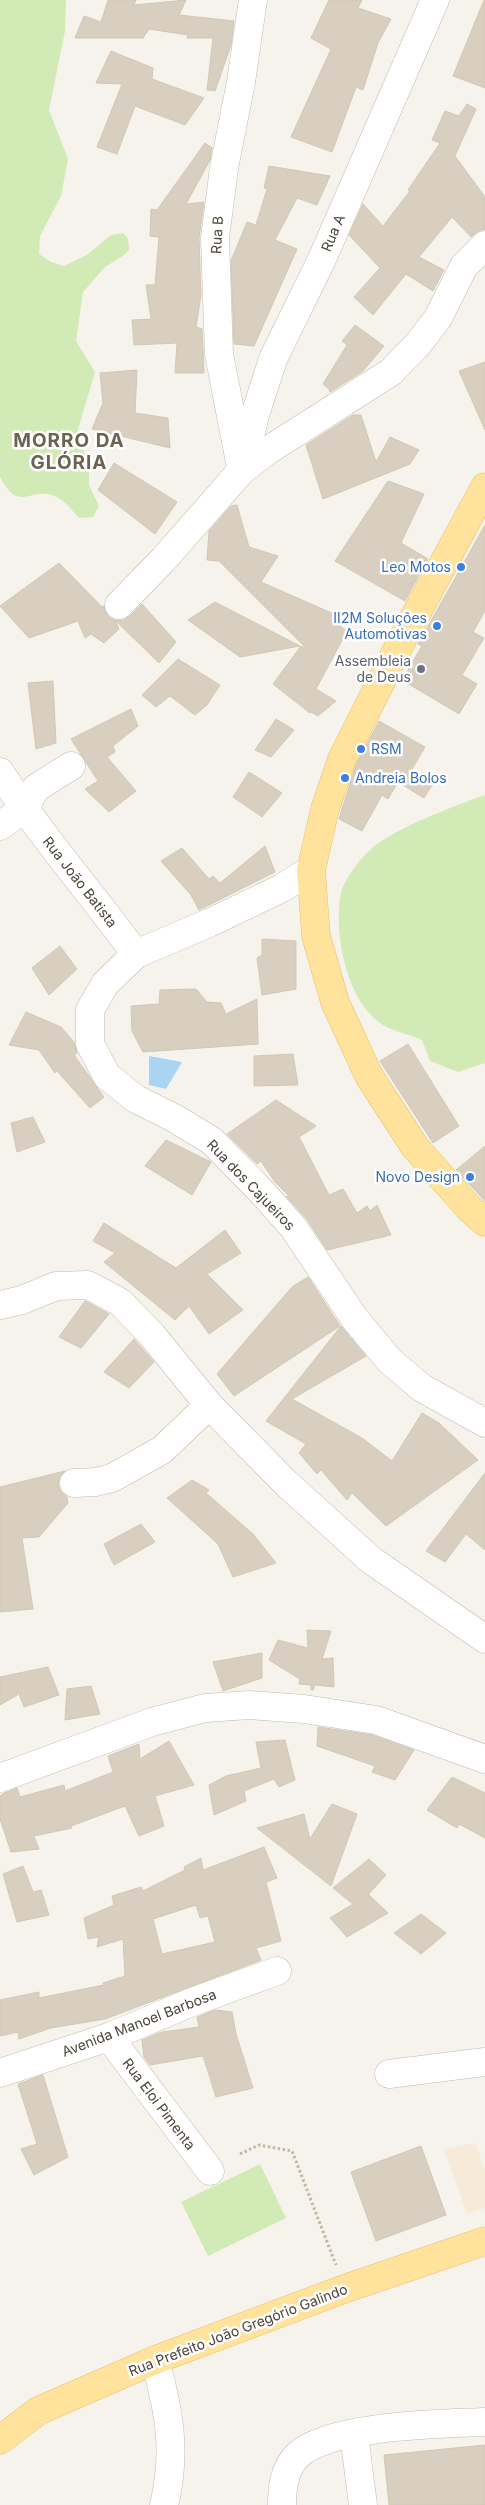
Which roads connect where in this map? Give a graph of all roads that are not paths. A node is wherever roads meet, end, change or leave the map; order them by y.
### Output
1 (253, 0) edge
2 (436, 0) edge
3 (485, 245) edge
4 (242, 470) junction
5 (485, 487) edge
6 (119, 605) dead end
7 (70, 766) dead end
8 (0, 772) edge
9 (24, 810) junction
10 (0, 826) edge
11 (311, 870) junction
12 (136, 954) junction
13 (485, 1222) edge
14 (0, 1305) edge
15 (209, 1405) junction
16 (485, 1422) edge
17 (74, 1483) dead end
18 (485, 1639) edge
19 (485, 1759) edge
20 (0, 1778) edge
21 (277, 1971) dead end
22 (109, 2037) junction
23 (485, 2062) edge
24 (0, 2072) edge
25 (389, 2074) dead end
26 (210, 2171) dead end
27 (485, 2241) edge
28 (155, 2360) junction
29 (485, 2422) edge
30 (354, 2434) junction
31 (0, 2440) edge
32 (164, 2505) edge
33 (282, 2505) edge
34 (363, 2505) edge

1 - 4 street, Rua B
2 - 4 street, Rua A
3 - 4 street, Rua A
4 - 6 street, Rua A
5 - 11 main road
7 - 9 street
8 - 9 street, Rua João Batista
9 - 10 street
9 - 12 street, Rua João Batista
11 - 12 street, Rua dos Cajueiros
11 - 13 main road
12 - 16 street, Rua dos Cajueiros
14 - 15 street
15 - 17 street
15 - 18 street
19 - 20 street
21 - 22 street, Avenida Manoel Barbosa
22 - 24 street, Avenida Manoel Barbosa
22 - 26 street, Rua Eloi Pimenta
23 - 25 street
27 - 28 main road, Rua Prefeito João Gregório Galindo
28 - 31 main road, Rua Prefeito João Gregório Galindo
28 - 32 street
29 - 30 street
30 - 33 street
30 - 34 street

